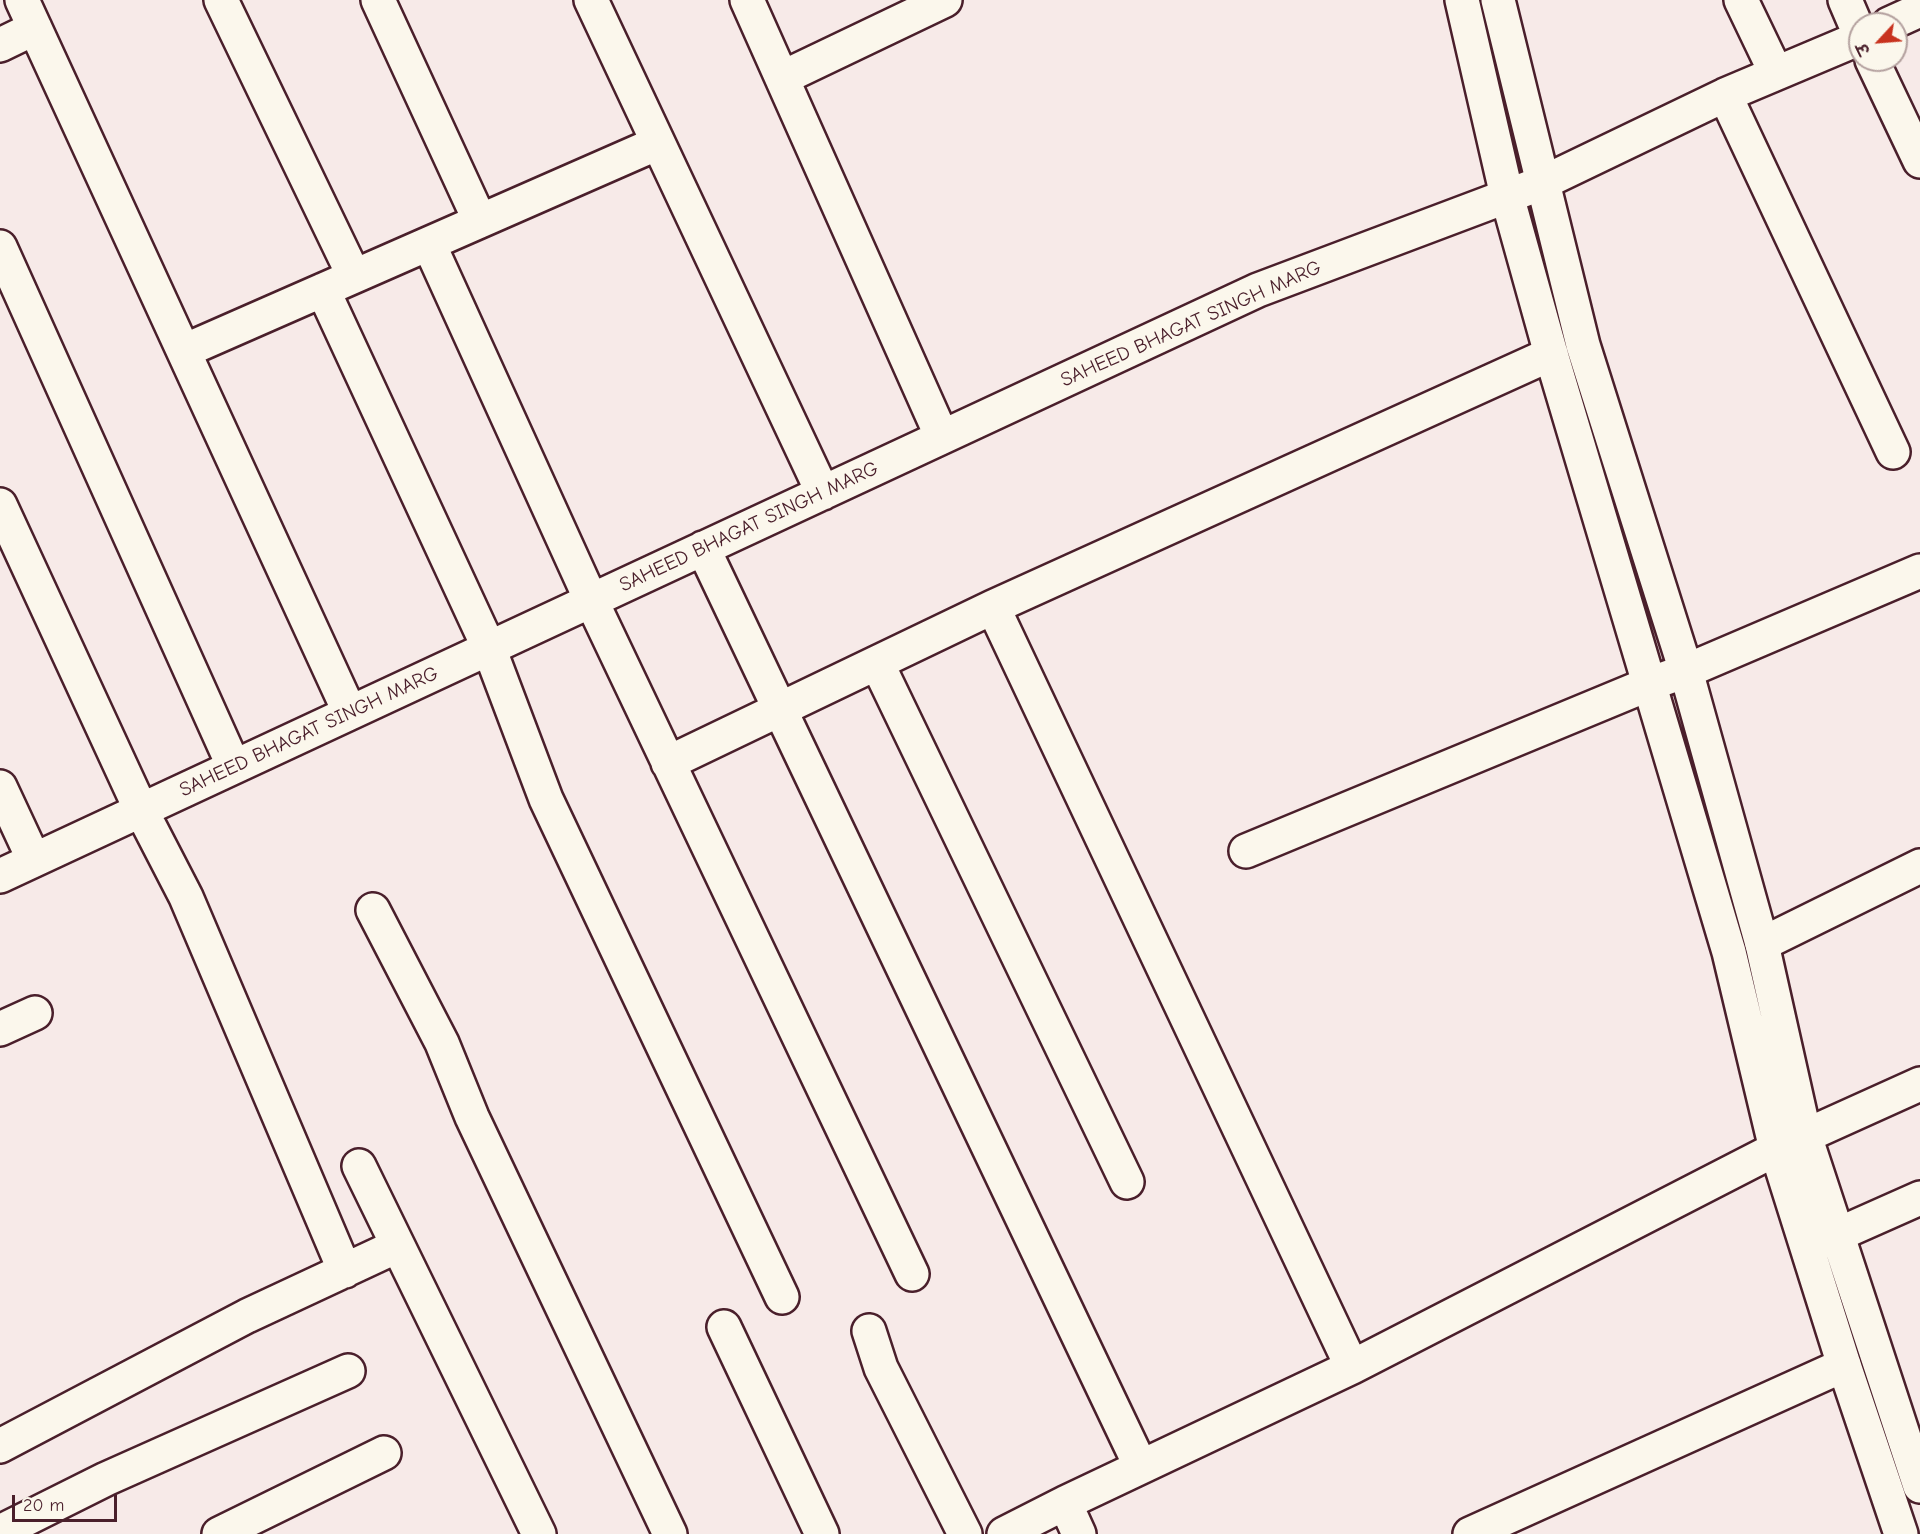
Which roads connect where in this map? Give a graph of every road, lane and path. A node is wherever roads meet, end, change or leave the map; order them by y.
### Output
1 (221, 0) edge
2 (378, 0) edge
3 (591, 0) edge
4 (747, 0) edge
5 (945, 0) edge
6 (1462, 0) edge
7 (1498, 0) edge
8 (1742, 0) edge
9 (29, 14) edge
10 (1848, 41) edge
11 (0, 45) edge
12 (1878, 72) edge
13 (1776, 73) junction
14 (782, 78) junction
15 (1725, 95) junction
16 (658, 143) junction
17 (1920, 161) edge
18 (1542, 183) junction
19 (1507, 196) junction
20 (480, 221) junction
21 (429, 244) junction
22 (0, 247) edge
23 (354, 276) junction
24 (323, 290) junction
25 (184, 351) junction
26 (1551, 354) junction
27 (942, 437) junction
28 (1893, 453) dead end
29 (823, 493) junction
30 (0, 505) edge
31 (703, 548) junction
32 (1920, 571) edge
33 (591, 600) junction
34 (993, 607) junction
35 (489, 648) junction
36 (877, 663) junction
37 (1686, 671) junction
38 (1649, 684) junction
39 (779, 709) junction
40 (350, 713) junction
41 (669, 763) junction
42 (234, 767) junction
43 (0, 787) edge
44 (141, 810) junction
45 (1246, 851) dead end
46 (34, 860) junction
47 (1920, 866) edge
48 (0, 876) edge
49 (373, 910) dead end
50 (1762, 944) junction
51 (35, 1013) dead end
52 (0, 1029) edge
53 (1920, 1084) edge
54 (1805, 1136) junction
55 (1776, 1149) junction
56 (358, 1166) dead end
57 (1127, 1182) dead end
58 (1920, 1198) edge
59 (1838, 1236) junction
60 (398, 1246) junction
61 (1806, 1249) junction
62 (345, 1271) junction
63 (912, 1274) dead end
64 (782, 1297) dead end
65 (724, 1327) dead end
66 (869, 1331) dead end
67 (1844, 1365) junction
68 (1352, 1367) junction
69 (348, 1371) dead end
70 (0, 1446) edge
71 (384, 1453) dead end
72 (1142, 1467) junction
73 (1920, 1486) edge
74 (1065, 1503) junction
75 (261, 1525) edge
76 (3, 1528) edge
77 (219, 1534) edge
78 (539, 1534) edge
79 (670, 1534) edge
80 (822, 1534) edge
81 (965, 1534) edge
82 (1004, 1534) edge
83 (1079, 1534) edge
84 (1470, 1534) edge
85 (1900, 1534) edge

1 - 23 street
2 - 20 street
3 - 16 street
4 - 14 street
5 - 14 street
6 - 19 street
7 - 18 street
8 - 13 street
9 - 11 street
9 - 25 street
10 - 13 street, SAHEED BHAGAT SINGH MARG
12 - 17 street
13 - 15 street, SAHEED BHAGAT SINGH MARG
14 - 27 street
15 - 18 street, SAHEED BHAGAT SINGH MARG
15 - 28 street
16 - 20 street
16 - 29 street
18 - 19 street, SAHEED BHAGAT SINGH MARG
18 - 37 street
19 - 26 street
19 - 27 street, SAHEED BHAGAT SINGH MARG
20 - 21 street
21 - 23 street
21 - 33 street
22 - 42 street
23 - 24 street
24 - 25 street
24 - 35 street
25 - 40 street
26 - 34 street
26 - 38 street
27 - 29 street, SAHEED BHAGAT SINGH MARG
29 - 31 street, SAHEED BHAGAT SINGH MARG
30 - 44 street
31 - 33 street, SAHEED BHAGAT SINGH MARG
31 - 39 street
32 - 37 street
33 - 35 street, SAHEED BHAGAT SINGH MARG
33 - 41 street
34 - 36 street
34 - 68 street
35 - 40 street, SAHEED BHAGAT SINGH MARG
35 - 64 street
36 - 39 street
36 - 57 street
37 - 38 street
37 - 50 street
38 - 45 street
38 - 55 street
39 - 41 street
39 - 72 street
40 - 42 street, SAHEED BHAGAT SINGH MARG
41 - 63 street
42 - 44 street, SAHEED BHAGAT SINGH MARG
43 - 46 street
44 - 46 street, SAHEED BHAGAT SINGH MARG
44 - 62 street
46 - 48 street, SAHEED BHAGAT SINGH MARG
47 - 50 street
49 - 79 street
50 - 54 street
51 - 52 street
53 - 54 street
54 - 55 street
54 - 59 street
55 - 61 street
55 - 68 street
56 - 60 street
58 - 59 street
59 - 61 street
59 - 73 street
60 - 62 street
60 - 78 street
61 - 67 street
62 - 70 street
65 - 80 street
66 - 81 street
67 - 84 street
67 - 85 street
68 - 72 street
69 - 76 street
71 - 75 street
72 - 74 street
74 - 82 street
74 - 83 street
75 - 77 street

